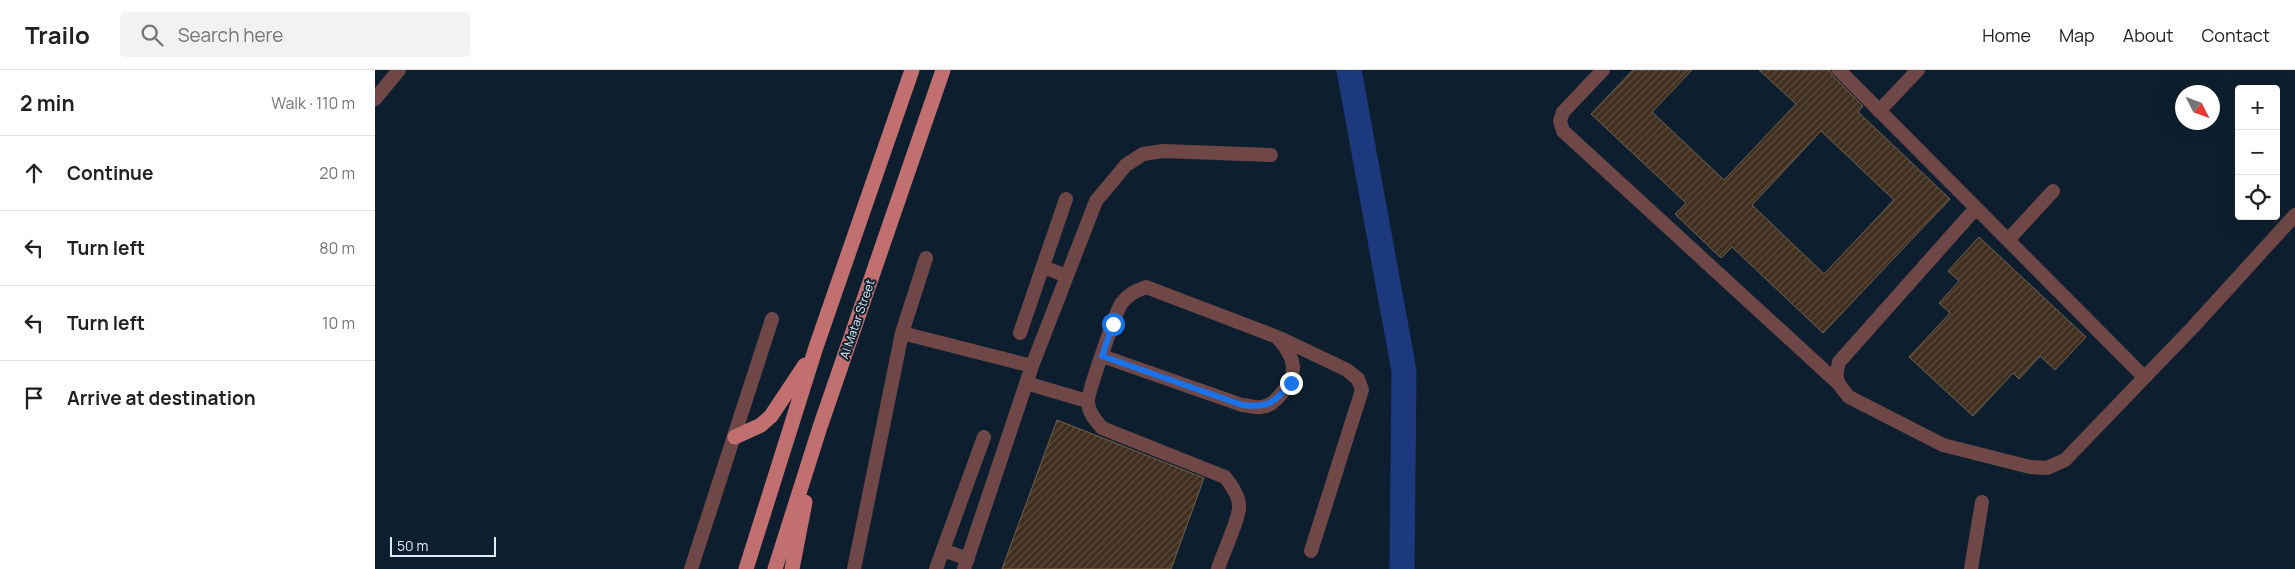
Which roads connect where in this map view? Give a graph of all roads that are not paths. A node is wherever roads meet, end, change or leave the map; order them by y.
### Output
1 (399, 70) edge
2 (912, 70) edge
3 (943, 70) edge
4 (1603, 70) edge
5 (1839, 70) edge
6 (1918, 70) edge
7 (375, 99) edge
8 (1879, 111) junction
9 (1271, 155) dead end
10 (2053, 192) dead end
11 (1066, 199) dead end
12 (1976, 208) junction
13 (2295, 215) edge
14 (2008, 240) junction
15 (926, 258) dead end
16 (1043, 267) junction
17 (1067, 276) junction
18 (772, 319) dead end
19 (902, 333) junction
20 (1020, 333) dead end
21 (1277, 336) junction
22 (816, 347) junction
23 (1102, 356) junction
24 (1032, 366) junction
25 (2144, 377) junction
26 (1026, 383) junction
27 (1839, 384) junction
28 (1087, 401) junction
29 (820, 427) junction
30 (735, 437) junction
31 (983, 437) dead end
32 (1982, 502) dead end
33 (943, 550) junction
34 (1311, 551) dead end
35 (966, 564) edge
36 (691, 569) edge
37 (746, 569) edge
38 (775, 569) edge
39 (792, 569) edge
40 (853, 569) edge
41 (936, 569) edge
42 (1218, 569) edge
43 (1971, 569) edge

1 - 7 street
2 - 22 main road
3 - 29 main road, Al Matar Street
4 - 27 street
5 - 8 street
6 - 8 street
8 - 12 street
9 - 17 street
10 - 14 street
11 - 16 street
12 - 14 street
12 - 27 street
13 - 25 street
14 - 25 street
15 - 19 street
16 - 17 street
16 - 20 street
17 - 24 street
18 - 30 street
19 - 24 street
19 - 40 street
21 - 23 street
21 - 23 street
21 - 34 street
22 - 30 main road
22 - 37 main road
23 - 28 street
24 - 26 street
25 - 27 street
26 - 28 street
26 - 35 street
28 - 42 street
29 - 38 main road, Al Matar Street
29 - 39 main road
30 - 36 street
31 - 33 street
32 - 43 street
33 - 35 street
33 - 41 street

